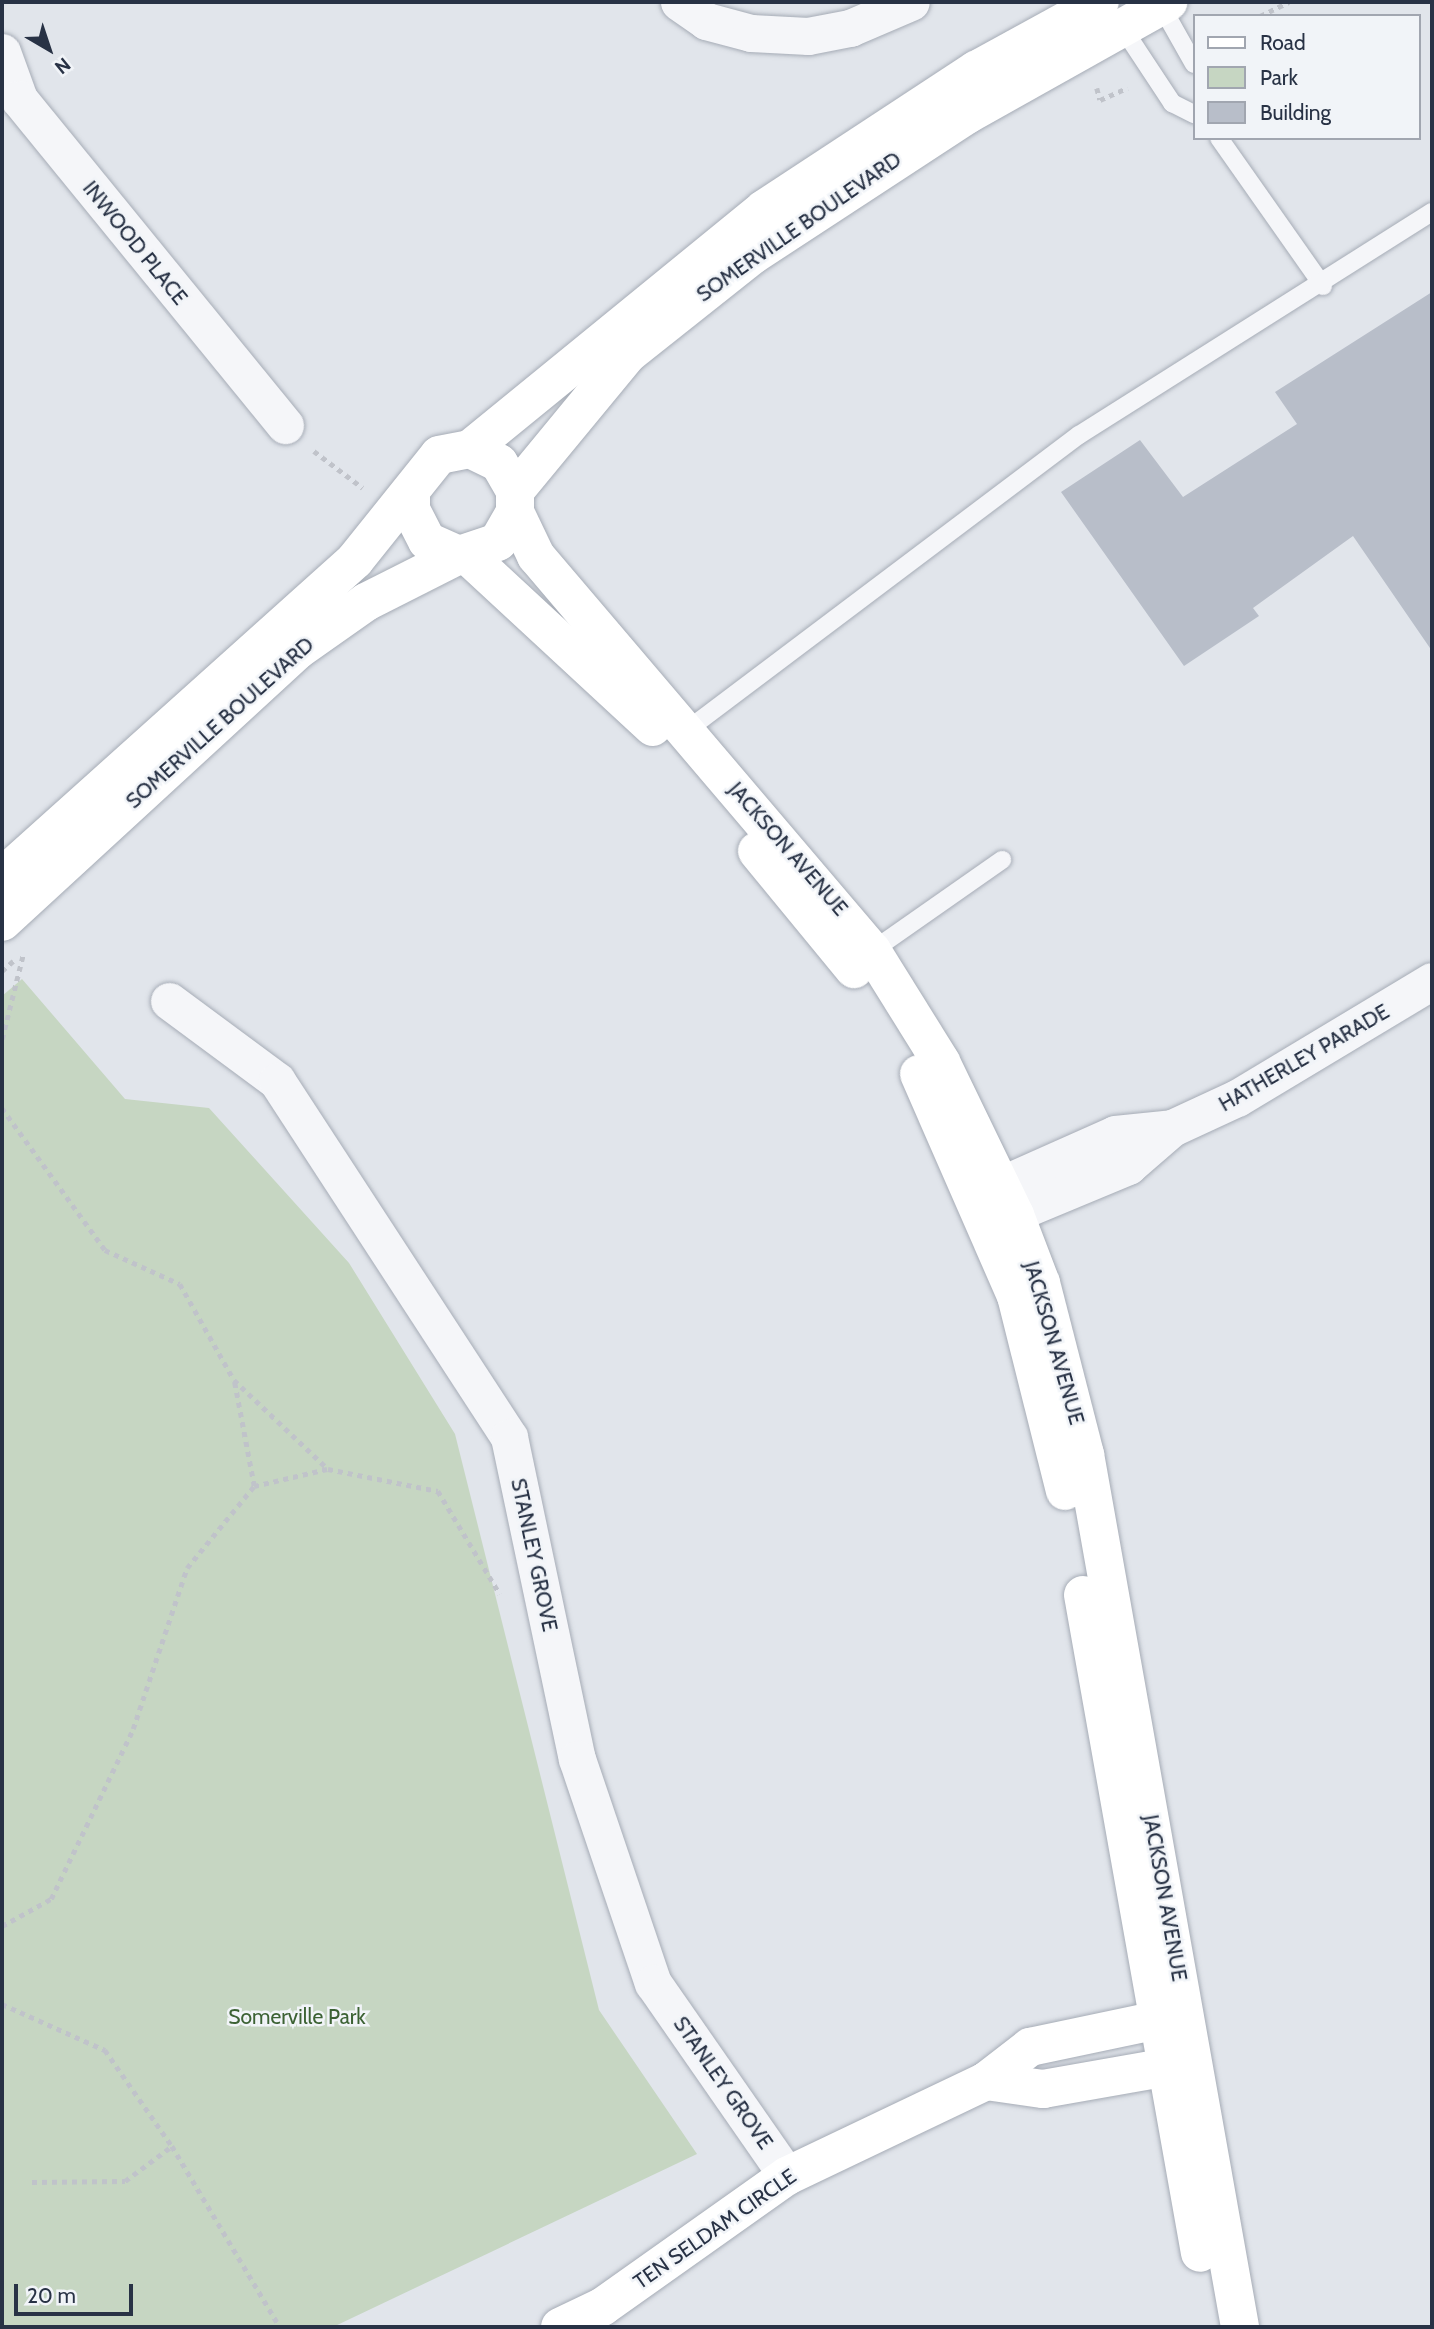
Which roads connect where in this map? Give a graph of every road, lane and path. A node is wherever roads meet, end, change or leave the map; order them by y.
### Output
1 (679, 2) edge
2 (911, 2) edge
3 (1289, 2) edge
4 (1163, 3) edge
5 (1110, 10) edge
6 (1264, 14) edge
7 (2, 52) edge
8 (1192, 60) edge
9 (1192, 113) edge
10 (1220, 140) edge
11 (1432, 212) edge
12 (1323, 286) junction
13 (285, 425) joint
14 (470, 449) junction
15 (411, 493) junction
16 (372, 495) dead end
17 (515, 502) junction
18 (463, 555) junction
19 (686, 731) junction
20 (1002, 860) dead end
21 (2, 877) edge
22 (10, 934) edge
23 (872, 951) junction
24 (1429, 991) edge
25 (169, 1001) dead end
26 (2, 1039) edge
27 (2, 1108) edge
28 (996, 1205) junction
29 (234, 1380) junction
30 (328, 1469) junction
31 (254, 1486) junction
32 (509, 1609) dead end
33 (2, 1926) edge
34 (2, 2004) edge
35 (1172, 2017) junction
36 (1181, 2065) junction
37 (986, 2081) junction
38 (172, 2146) junction
39 (787, 2176) junction
40 (32, 2182) dead end
41 (608, 2317) edge
42 (280, 2327) edge
43 (560, 2327) edge
44 (1213, 2327) edge
45 (1240, 2327) edge

1 - 2 street
3 - 6 path
4 - 5 street, SOMERVILLE BOULEVARD
4 - 8 lane
5 - 9 lane
5 - 14 street, SOMERVILLE BOULEVARD
5 - 17 street, SOMERVILLE BOULEVARD
7 - 13 street, INWOOD PLACE
10 - 12 lane
11 - 12 lane
12 - 19 lane
13 - 16 path
14 - 15 street, SOMERVILLE BOULEVARD
14 - 17 street
15 - 18 street
15 - 21 street, SOMERVILLE BOULEVARD
17 - 18 street, SOMERVILLE BOULEVARD
17 - 19 street, JACKSON AVENUE
18 - 22 street, SOMERVILLE BOULEVARD
18 - 28 street, JACKSON AVENUE
19 - 23 street, JACKSON AVENUE
20 - 23 lane
22 - 26 path
23 - 28 street, JACKSON AVENUE
24 - 28 street, HATHERLEY PARADE
25 - 39 street, STANLEY GROVE
27 - 29 path
28 - 35 street, JACKSON AVENUE
29 - 30 path
29 - 31 path
30 - 31 path
30 - 32 path
31 - 33 path
34 - 38 path
35 - 36 street, JACKSON AVENUE
35 - 37 street, TEN SELDAM CIRCLE
36 - 37 street
36 - 44 street, JACKSON AVENUE
36 - 45 street, JACKSON AVENUE
37 - 39 street, TEN SELDAM CIRCLE
38 - 40 path
38 - 42 path
39 - 41 street, TEN SELDAM CIRCLE
41 - 43 street, TEN SELDAM CIRCLE

